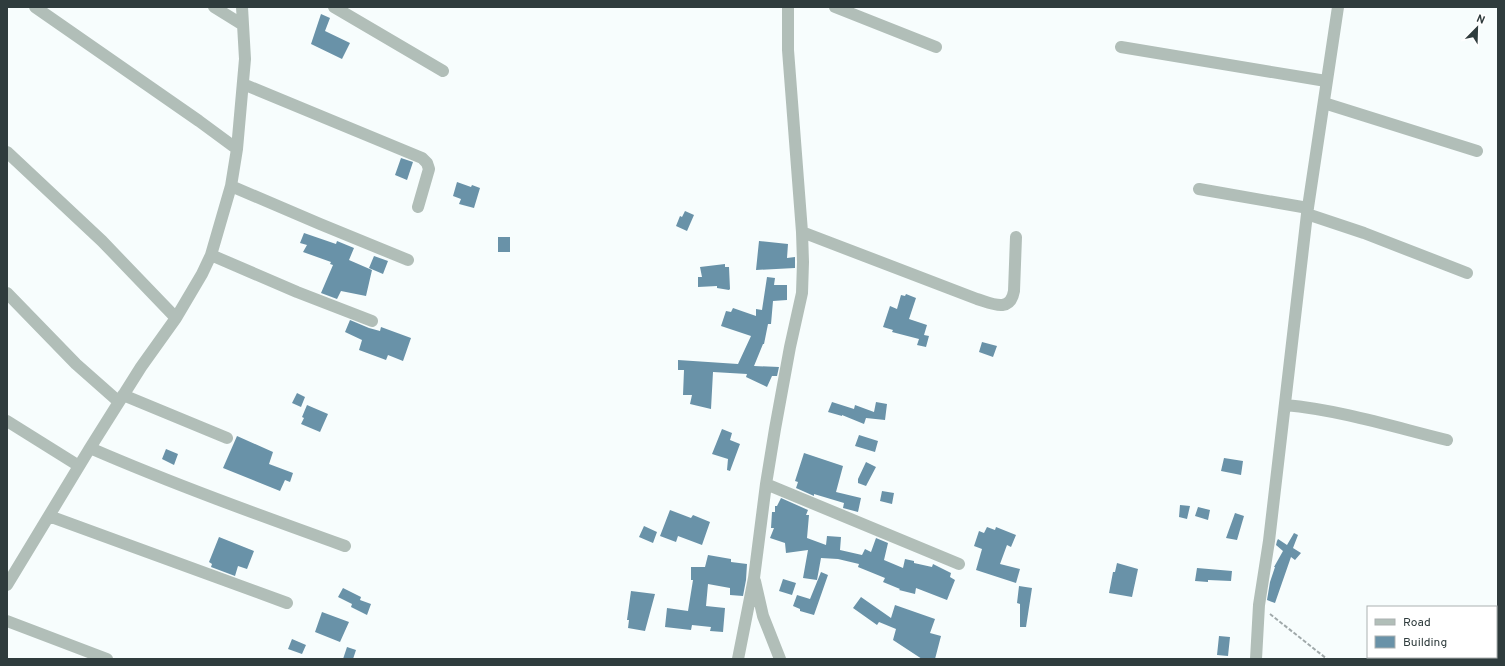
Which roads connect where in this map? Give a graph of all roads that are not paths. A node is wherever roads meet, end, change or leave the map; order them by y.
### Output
1 (35, 7) edge
2 (214, 7) edge
3 (242, 7) edge
4 (334, 7) edge
5 (788, 7) edge
6 (835, 7) edge
7 (1338, 7) edge
8 (243, 25) junction
9 (936, 47) dead end
10 (1121, 47) dead end
11 (443, 71) dead end
12 (1326, 81) junction
13 (243, 84) junction
14 (1324, 103) junction
15 (237, 149) junction
16 (1477, 151) dead end
17 (7, 152) edge
18 (231, 186) junction
19 (1199, 189) dead end
20 (418, 208) dead end
21 (1307, 211) junction
22 (802, 232) junction
23 (1016, 237) dead end
24 (211, 255) junction
25 (408, 260) dead end
26 (1467, 273) dead end
27 (7, 293) edge
28 (176, 318) junction
29 (372, 321) dead end
30 (121, 399) junction
31 (1285, 405) junction
32 (7, 421) edge
33 (227, 438) dead end
34 (1447, 440) dead end
35 (90, 448) junction
36 (78, 466) junction
37 (766, 484) junction
38 (49, 516) junction
39 (345, 546) dead end
40 (959, 564) dead end
41 (754, 578) junction
42 (7, 586) edge
43 (288, 603) dead end
44 (7, 621) edge
45 (107, 659) edge
46 (738, 659) edge
47 (780, 659) edge
48 (1256, 659) edge

1 - 15 street
2 - 8 street
3 - 8 street
4 - 11 street
5 - 22 street
6 - 9 street
7 - 12 street
8 - 13 street
10 - 12 street
12 - 14 street
13 - 15 street
13 - 20 street
14 - 16 street
14 - 21 street
15 - 18 street
17 - 28 street
18 - 24 street
18 - 25 street
19 - 21 street
21 - 26 street
21 - 31 street
22 - 23 street
22 - 37 street
24 - 28 street
24 - 29 street
27 - 30 street
28 - 30 street
30 - 33 street
30 - 35 street
31 - 34 street
31 - 48 street
32 - 36 street
35 - 36 street
35 - 39 street
36 - 38 street
37 - 40 street
37 - 41 street
38 - 42 street
38 - 43 street
41 - 46 street
41 - 47 street
44 - 45 street

